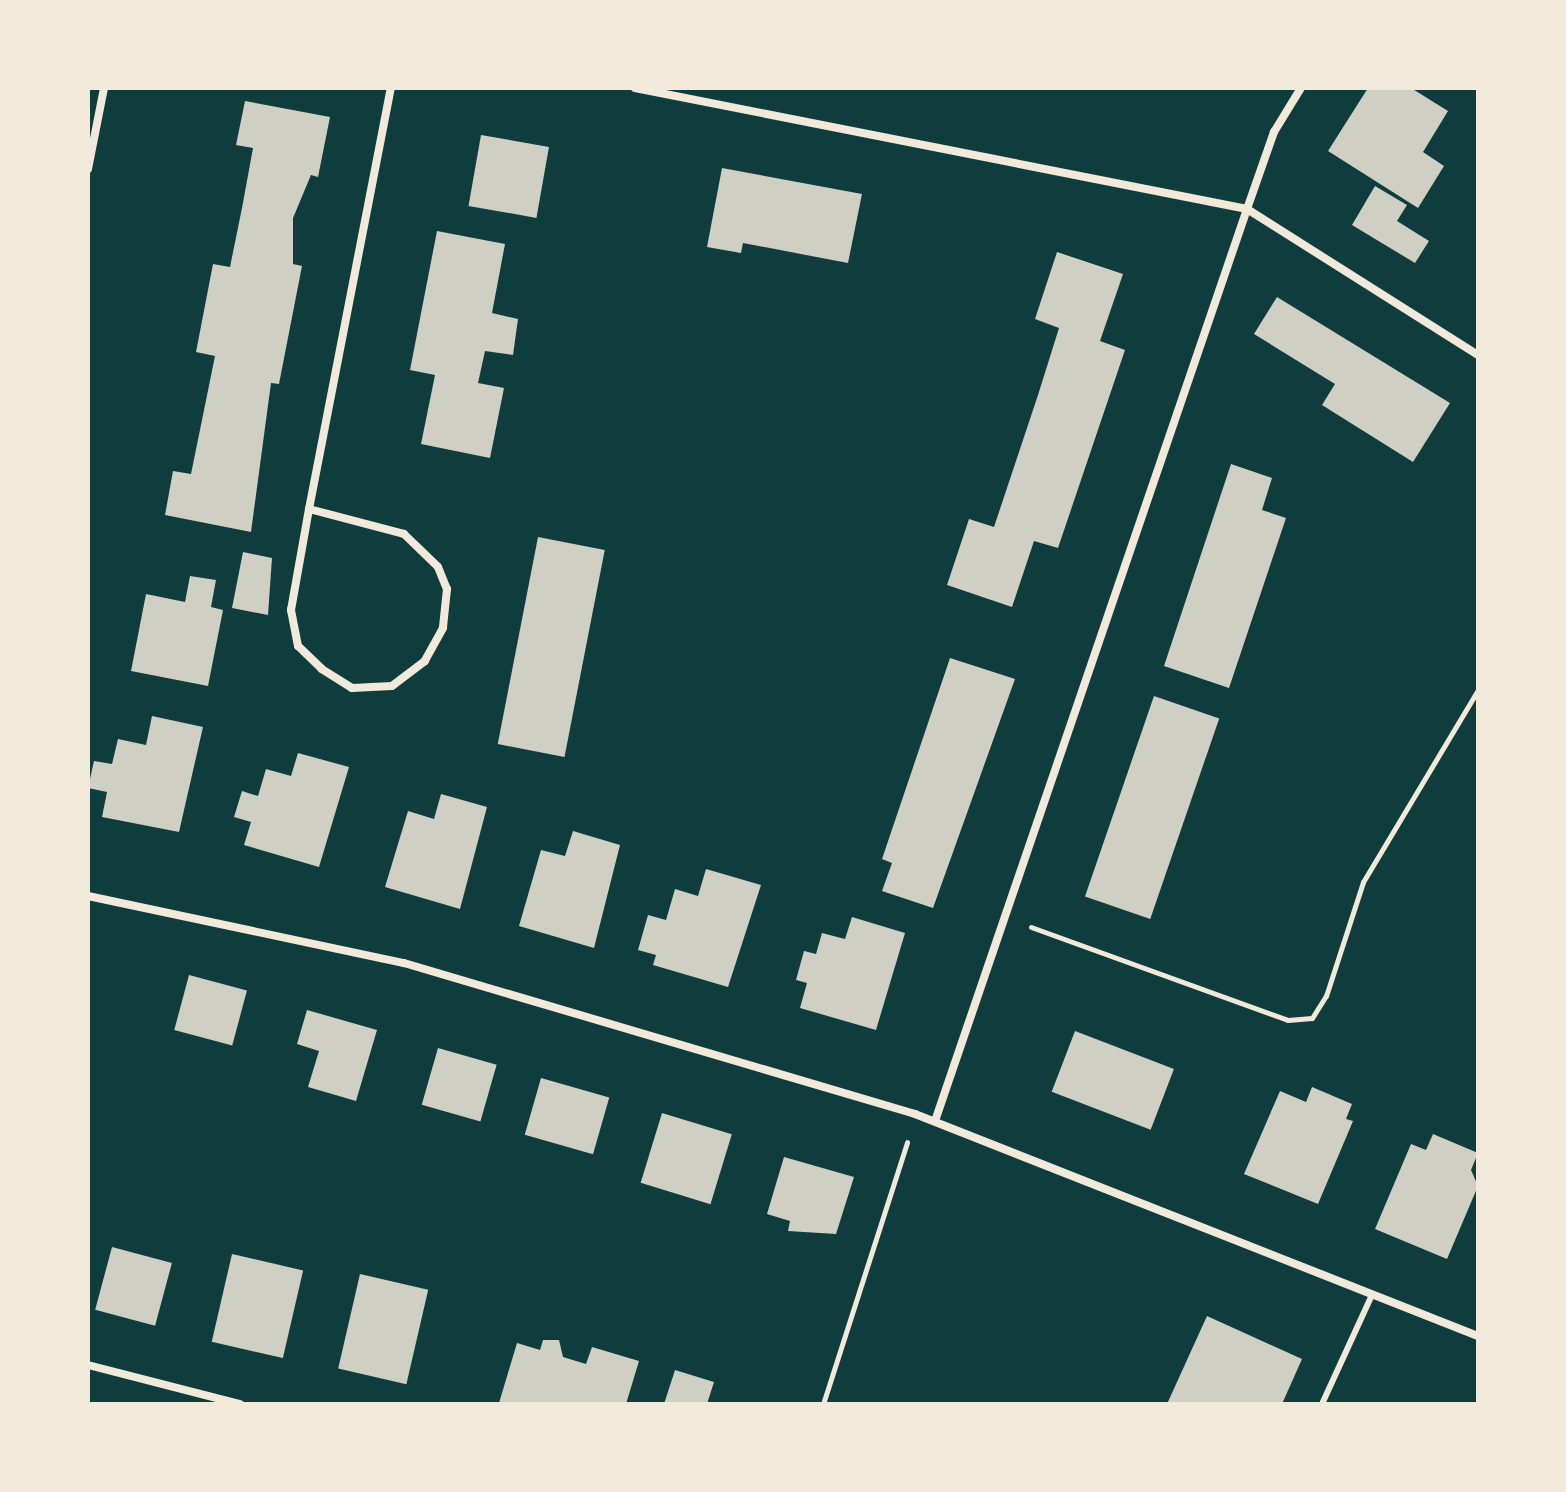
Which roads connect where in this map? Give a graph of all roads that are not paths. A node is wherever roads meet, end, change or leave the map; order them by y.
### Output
1 (104, 88) edge
2 (391, 88) edge
3 (635, 88) edge
4 (1301, 88) edge
5 (88, 169) edge
6 (1247, 209) junction
7 (1478, 355) edge
8 (309, 509) junction
9 (88, 896) edge
10 (935, 1121) junction
11 (1372, 1295) junction
12 (1478, 1336) edge
13 (88, 1365) edge
14 (240, 1404) edge
15 (1322, 1404) edge

1 - 5 street
2 - 8 street
3 - 6 street
4 - 6 street
6 - 7 street
6 - 10 street
8 - 8 street
9 - 10 street
10 - 11 street
11 - 12 street
11 - 15 lane
13 - 14 street

